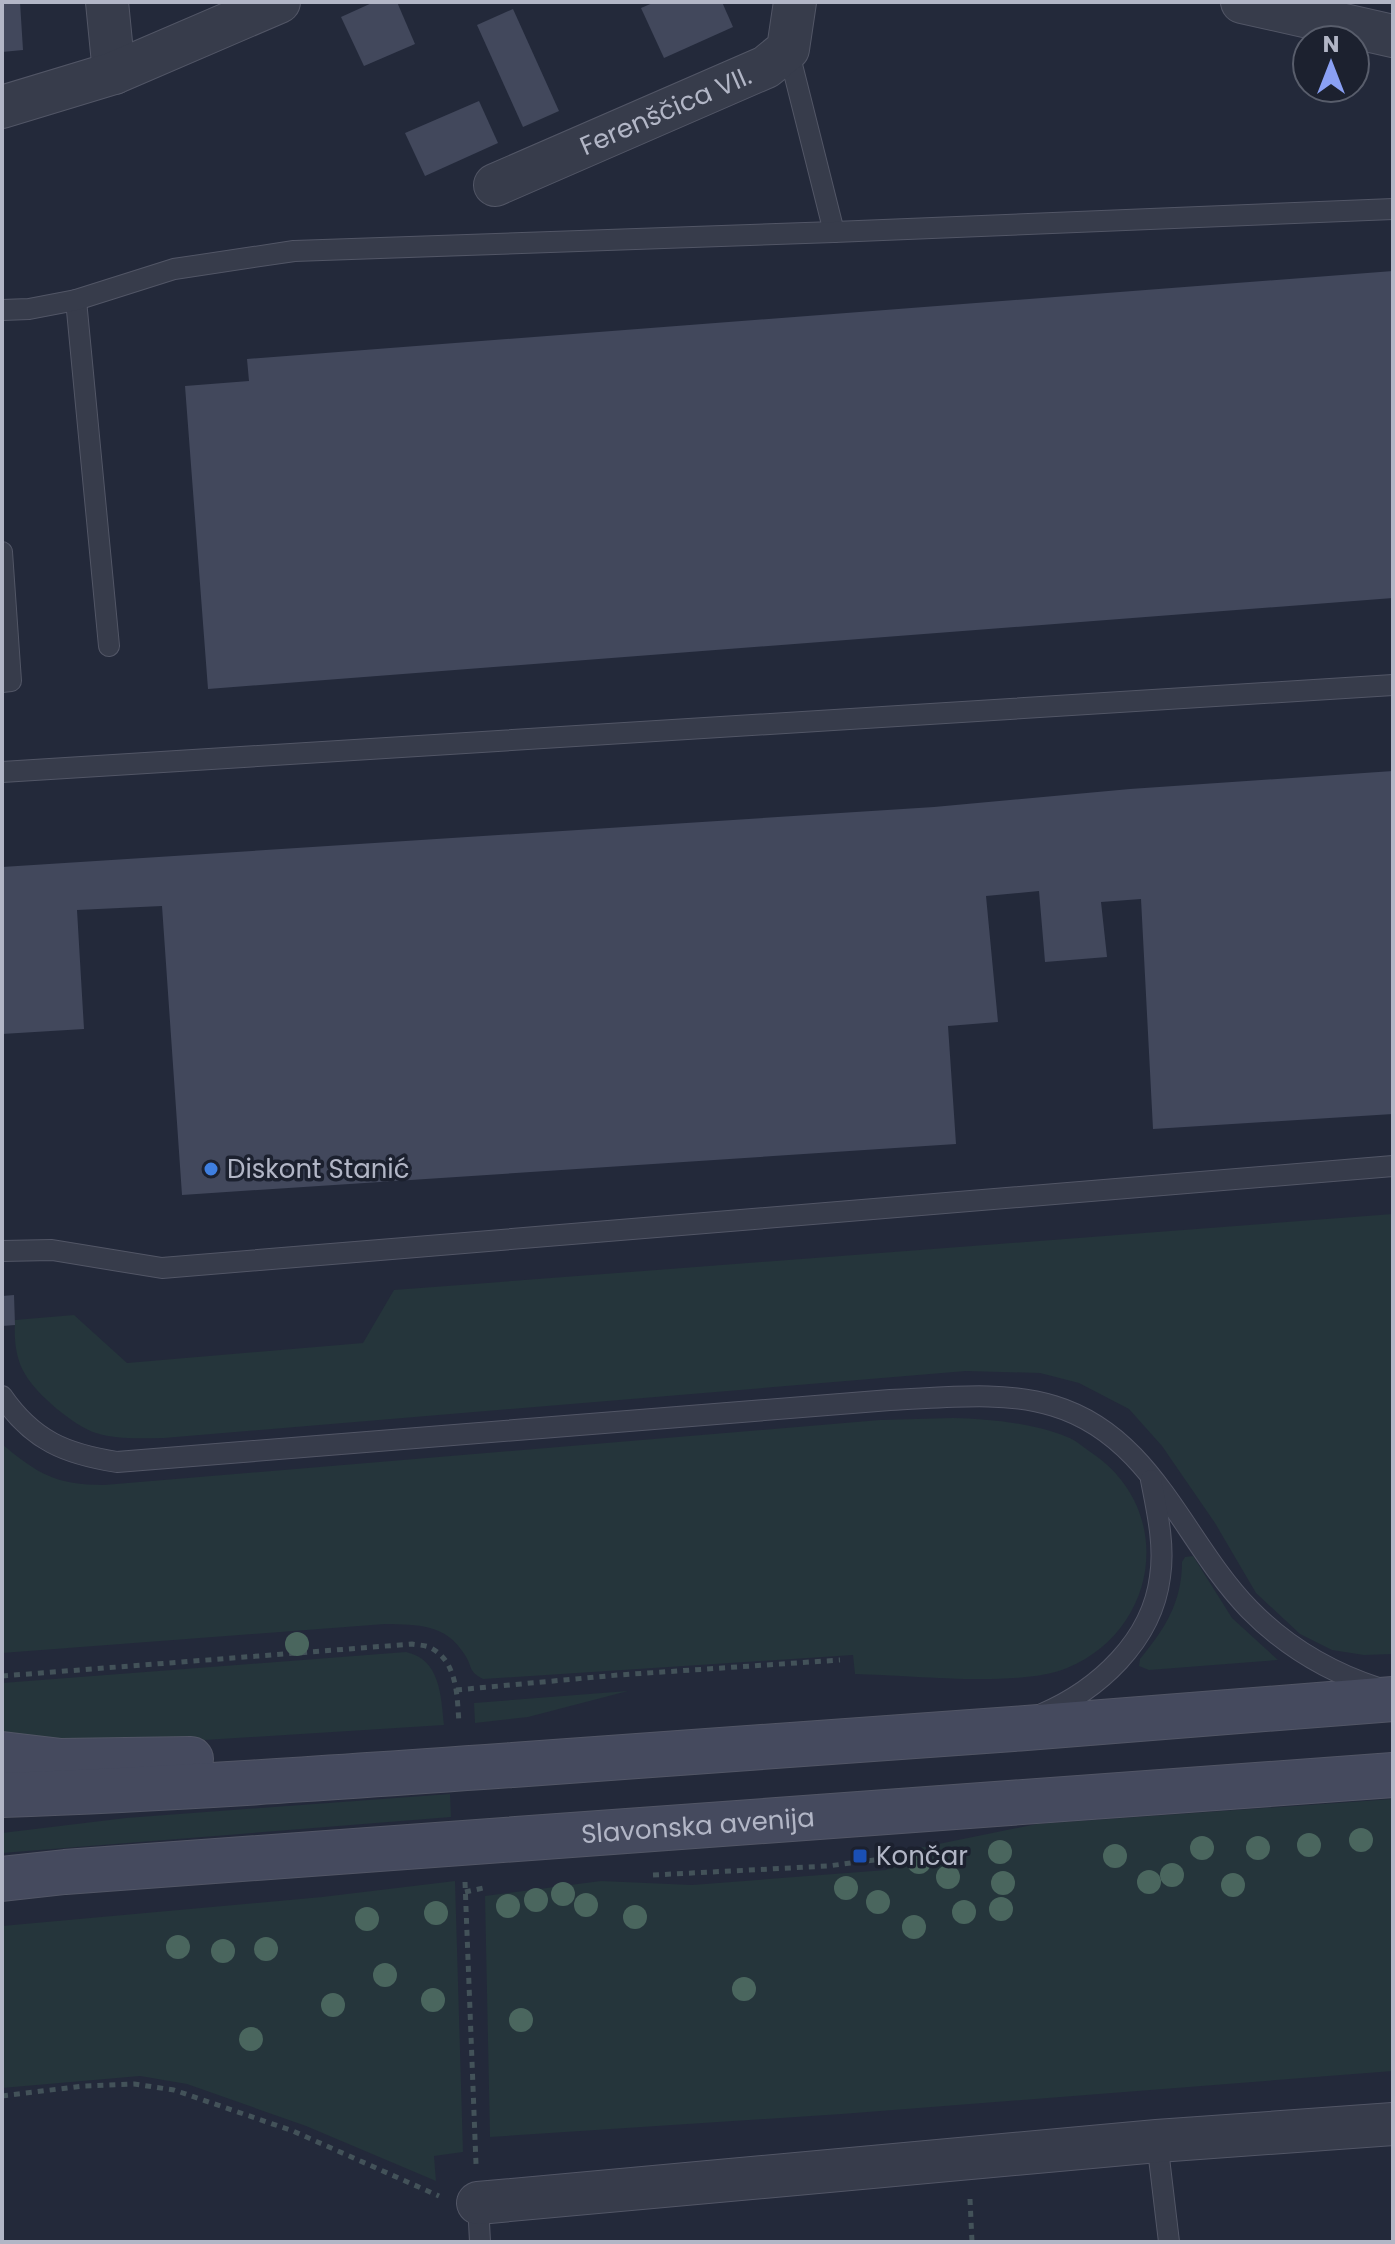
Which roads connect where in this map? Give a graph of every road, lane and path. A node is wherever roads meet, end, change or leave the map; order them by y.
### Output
1 (107, 2) edge
2 (279, 2) edge
3 (795, 2) edge
4 (1242, 2) edge
5 (1393, 36) edge
6 (788, 49) junction
7 (114, 73) junction
8 (2, 107) edge
9 (495, 185) dead end
10 (1393, 209) edge
11 (834, 232) junction
12 (76, 300) junction
13 (2, 310) edge
14 (2, 552) edge
15 (109, 646) dead end
16 (2, 682) edge
17 (1393, 685) edge
18 (2, 772) edge
19 (1393, 1166) edge
20 (2, 1251) edge
21 (2, 1396) edge
22 (1149, 1472) junction
23 (840, 1660) dead end
24 (2, 1676) edge
25 (456, 1690) junction
26 (1393, 1696) edge
27 (459, 1723) dead end
28 (1005, 1731) junction
29 (2, 1754) edge
30 (1393, 1775) edge
31 (340, 1777) junction
32 (105, 1792) junction
33 (2, 1795) edge
34 (2, 1816) edge
35 (65, 1872) junction
36 (465, 1878) dead end
37 (2, 1879) edge
38 (2, 1893) edge
39 (2, 2096) edge
40 (1393, 2124) edge
41 (1157, 2141) junction
42 (970, 2205) dead end
43 (479, 2222) edge
44 (972, 2242) edge
45 (1169, 2242) edge

1 - 7 street
2 - 7 street
3 - 6 street
4 - 5 street
6 - 9 street, Ferenščica VII.
6 - 11 lane
7 - 8 street
10 - 11 lane
11 - 12 lane
12 - 13 lane
12 - 15 lane
14 - 16 lane
17 - 18 lane
19 - 20 lane
21 - 22 lane
22 - 26 lane
22 - 28 lane
23 - 25 path
24 - 25 path
25 - 27 path
26 - 28 main road
28 - 31 main road
29 - 31 main road
30 - 35 main road, Slavonska avenija
31 - 32 main road
32 - 33 main road
32 - 34 main road
35 - 37 main road, Slavonska avenija
35 - 38 main road
36 - 43 path
39 - 43 path
40 - 41 street
41 - 43 street
41 - 45 lane
42 - 44 path

